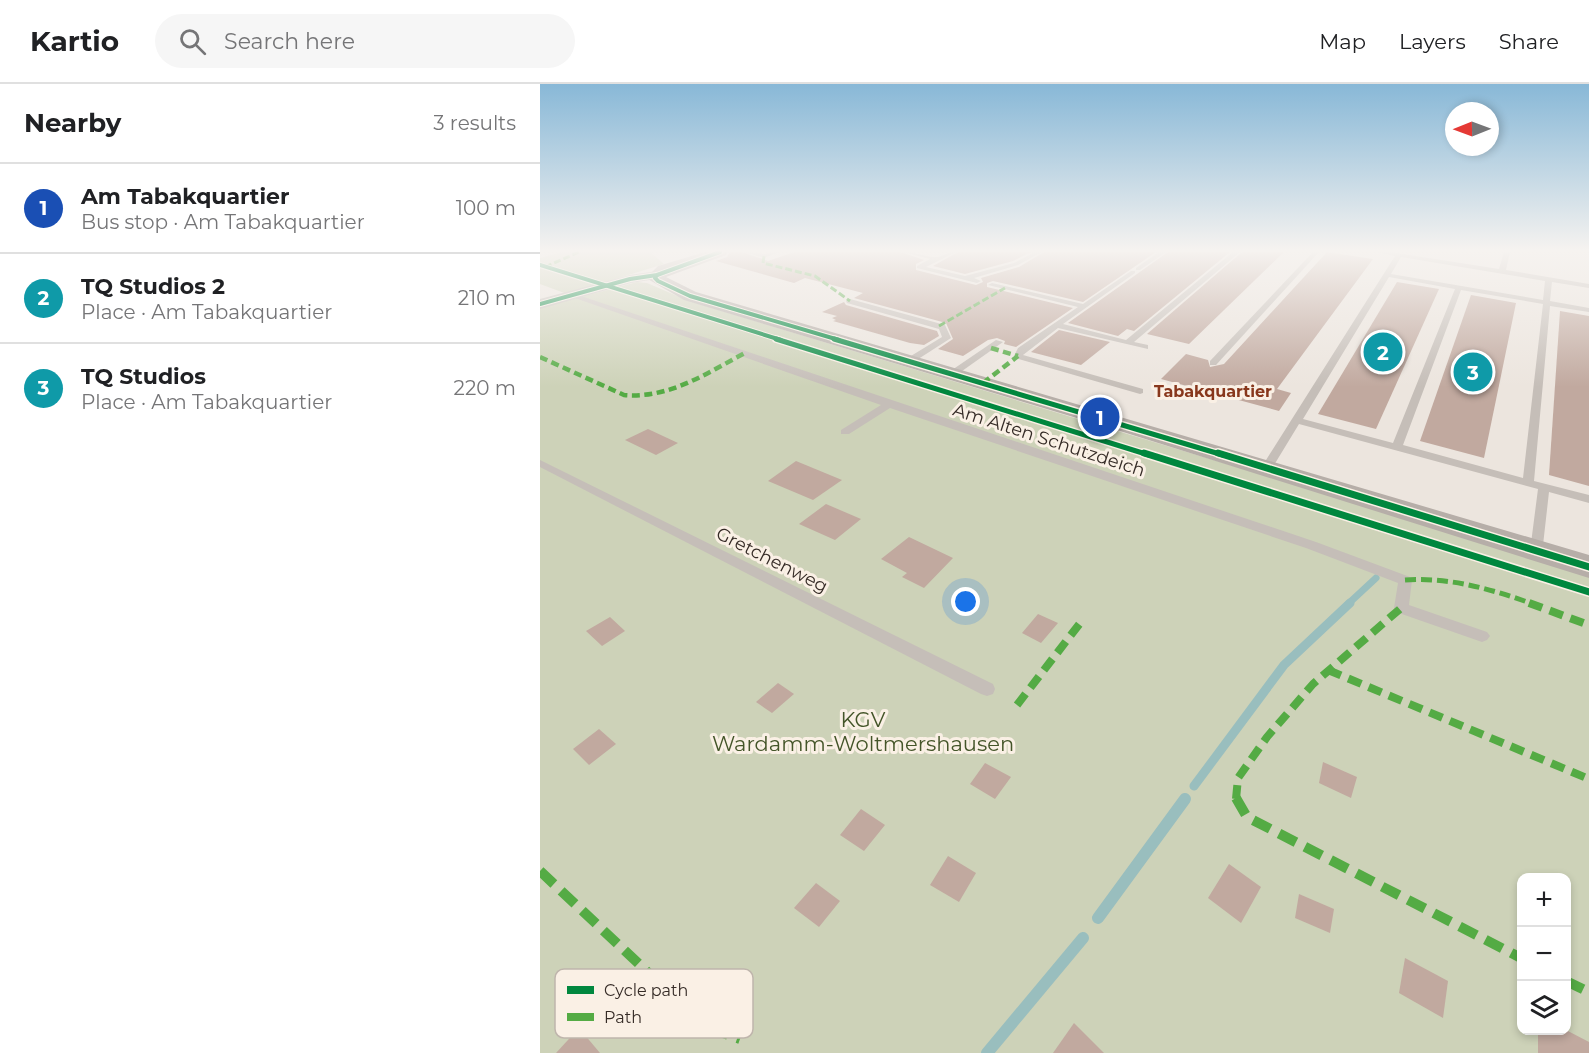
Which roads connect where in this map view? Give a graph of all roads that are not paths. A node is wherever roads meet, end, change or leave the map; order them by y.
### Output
1 (566, 297) edge
2 (581, 297) edge
3 (694, 297) edge
4 (1045, 297) edge
5 (1096, 297) edge
6 (1182, 297) edge
7 (1274, 297) edge
8 (1373, 297) edge
9 (1454, 297) edge
10 (1515, 297) edge
11 (1547, 297) edge
12 (850, 302) dead end
13 (1547, 303) junction
14 (540, 304) edge
15 (1083, 306) junction
16 (1589, 310) edge
17 (1057, 325) junction
18 (999, 342) dead end
19 (1128, 342) junction
20 (1145, 346) dead end
21 (909, 361) junction
22 (1213, 363) dead end
23 (952, 374) junction
24 (1140, 392) dead end
25 (889, 404) junction
26 (1296, 420) junction
27 (845, 432) dead end
28 (1397, 447) junction
29 (540, 463) edge
30 (1267, 468) junction
31 (1528, 482) junction
32 (1544, 486) junction
33 (1589, 499) edge
34 (1537, 551) junction
35 (1589, 567) edge
36 (1482, 636) dead end
37 (987, 690) dead end

1 - 14 street
2 - 25 lane, Am Alten Schutzdeich
3 - 21 street
4 - 15 lane
5 - 15 lane
6 - 19 lane
7 - 22 lane
8 - 26 lane
9 - 28 lane
10 - 13 lane
11 - 13 lane
12 - 21 lane
13 - 16 lane
13 - 31 lane
15 - 17 lane
17 - 19 lane
17 - 24 lane
18 - 23 lane
19 - 20 lane
21 - 23 street
23 - 30 street
25 - 27 lane
25 - 36 lane, Am Alten Schutzdeich
26 - 28 lane
26 - 30 lane
28 - 31 lane
29 - 37 lane, Gretchenweg
30 - 34 street
31 - 32 lane
32 - 33 lane
32 - 34 lane
34 - 35 street

